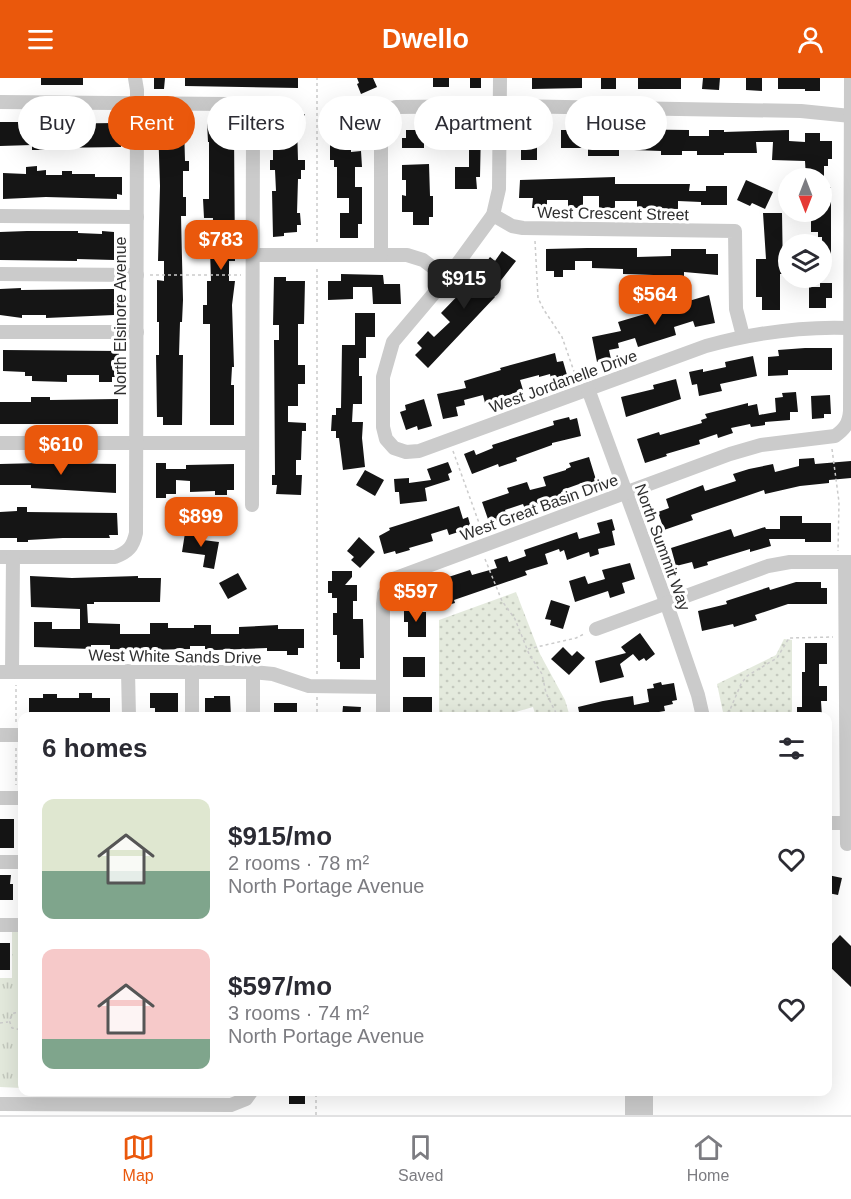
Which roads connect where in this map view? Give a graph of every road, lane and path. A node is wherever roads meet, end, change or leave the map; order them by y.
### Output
1 (135, 78) edge
2 (317, 78) edge
3 (500, 78) edge
4 (851, 78) edge
5 (136, 96) edge
6 (501, 96) edge
7 (0, 102) edge
8 (108, 103) edge
9 (195, 104) edge
10 (414, 107) edge
11 (553, 107) edge
12 (851, 116) edge
13 (137, 150) edge
14 (500, 150) edge
15 (493, 215) junction
16 (0, 216) edge
17 (137, 217) junction
18 (534, 237) dead end
19 (253, 255) junction
20 (317, 255) junction
21 (381, 255) junction
22 (0, 274) edge
23 (253, 274) junction
24 (137, 275) junction
25 (447, 278) junction
26 (850, 328) edge
27 (0, 332) edge
28 (137, 332) junction
29 (743, 336) junction
30 (583, 386) junction
31 (449, 440) junction
32 (0, 443) edge
33 (136, 443) junction
34 (252, 443) junction
35 (832, 448) dead end
36 (626, 492) junction
37 (252, 505) dead end
38 (484, 545) junction
39 (7, 557) edge
40 (845, 559) edge
41 (666, 602) junction
42 (596, 628) joint
43 (846, 637) junction
44 (527, 649) junction
45 (128, 671) junction
46 (9, 672) edge
47 (192, 672) junction
48 (252, 672) junction
49 (316, 686) junction
50 (383, 687) junction
51 (129, 712) edge
52 (192, 712) edge
53 (253, 712) edge
54 (317, 712) edge
55 (383, 712) edge
56 (556, 712) edge
57 (702, 712) edge
58 (729, 712) edge
59 (18, 729) edge
60 (0, 735) edge
61 (18, 735) edge
62 (0, 798) edge
63 (18, 798) edge
64 (832, 823) edge
65 (849, 823) edge
66 (847, 844) dead end
67 (0, 862) edge
68 (18, 862) edge
69 (0, 925) edge
70 (18, 925) edge
71 (18, 1011) edge
72 (9, 1022) junction
73 (0, 1023) edge
74 (18, 1030) edge
75 (248, 1096) edge
76 (316, 1096) edge
77 (632, 1096) edge
78 (646, 1096) edge
79 (131, 1098) edge
80 (193, 1098) edge
81 (0, 1104) edge
82 (316, 1115) edge
83 (632, 1115) edge
84 (646, 1115) edge

1 - 5 street, North Elsinore Avenue
2 - 20 path
3 - 6 street
4 - 12 street
7 - 8 street
9 - 19 street
10 - 21 street
11 - 12 street
12 - 26 street
13 - 17 street, North Elsinore Avenue
14 - 15 street
15 - 25 street
15 - 29 street, West Crescent Street
16 - 17 street
17 - 24 street, North Elsinore Avenue
18 - 30 path
19 - 20 street
19 - 23 street
20 - 21 street
20 - 49 path
21 - 25 street
22 - 24 street
23 - 24 path
23 - 34 street
24 - 28 street, North Elsinore Avenue
25 - 31 street, West Jordanelle Drive
26 - 29 street, West Jordanelle Drive
26 - 36 street, West Great Basin Drive
27 - 28 street
28 - 33 street, North Elsinore Avenue
29 - 30 street, West Jordanelle Drive
30 - 31 street, West Jordanelle Drive
30 - 36 street, North Summit Way
31 - 38 path
32 - 33 street
33 - 34 street
33 - 39 street, North Elsinore Avenue
34 - 37 street
35 - 40 path
36 - 38 street, West Great Basin Drive
36 - 41 street, North Summit Way
38 - 44 path
38 - 50 street, West Great Basin Drive
39 - 46 street
40 - 41 street
40 - 43 street
41 - 42 street
41 - 57 street, North Summit Way
42 - 44 path
43 - 58 path
43 - 65 street
44 - 56 path
45 - 46 street, West White Sands Drive
45 - 47 street, West White Sands Drive
45 - 51 street
46 - 59 path
47 - 48 street, West White Sands Drive
47 - 52 street
48 - 49 street, West White Sands Drive
48 - 53 street
49 - 50 street, West White Sands Drive
49 - 54 path
50 - 55 street
60 - 61 street
62 - 63 street
64 - 65 street
65 - 66 street
67 - 68 street
69 - 70 street
71 - 72 path
72 - 73 path
72 - 74 path
75 - 80 street
76 - 82 path
77 - 83 street
78 - 84 street
79 - 80 street
79 - 81 street

